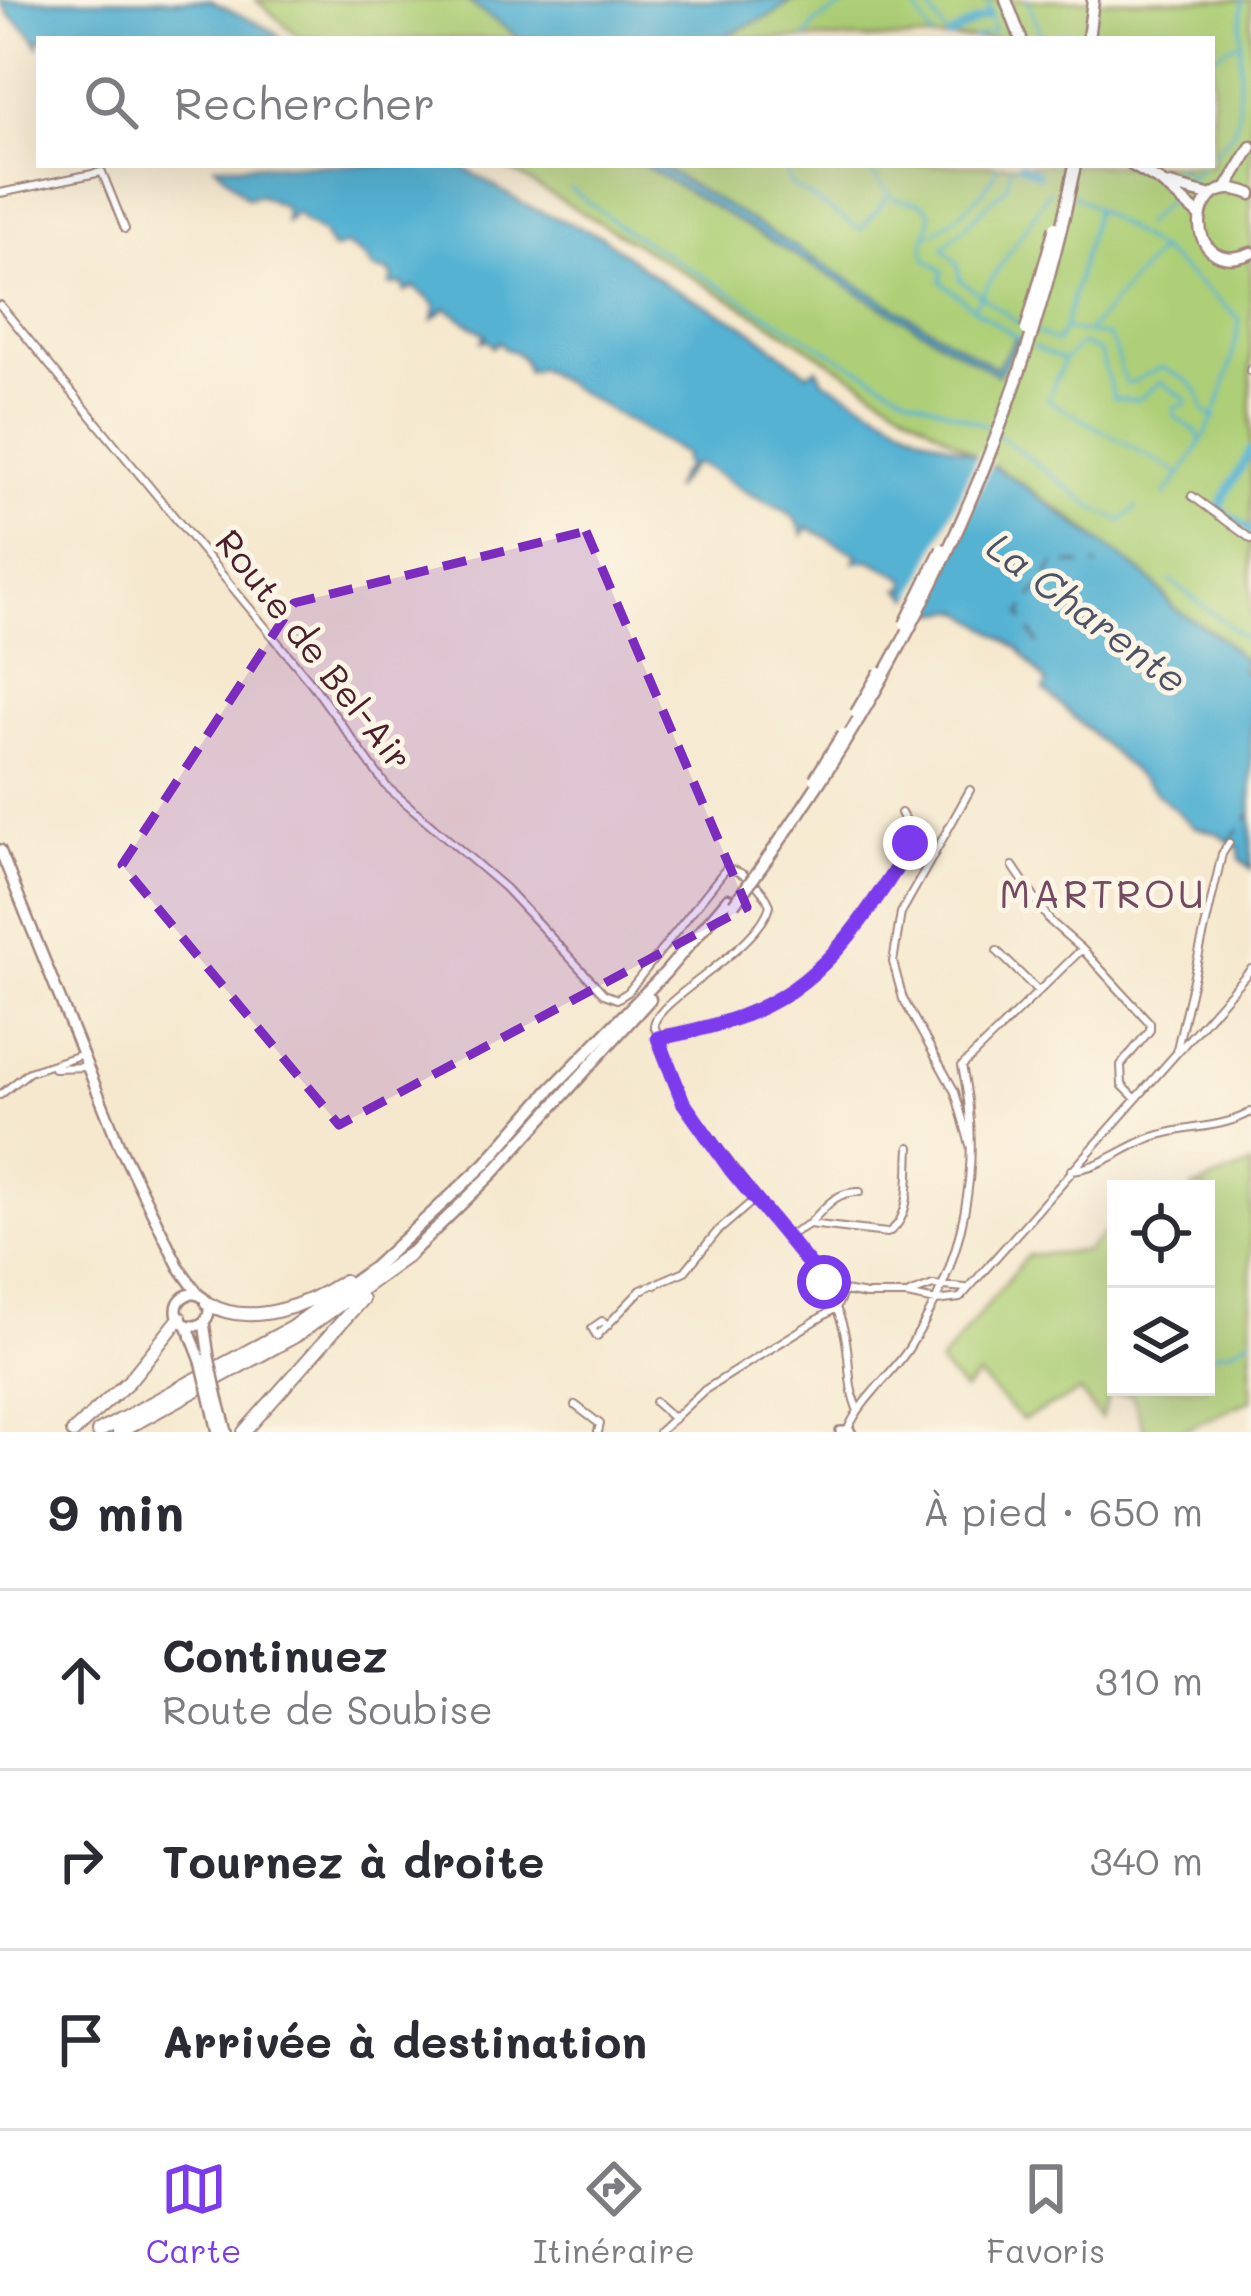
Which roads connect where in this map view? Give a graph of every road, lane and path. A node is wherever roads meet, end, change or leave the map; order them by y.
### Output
1 (1006, 0) edge
2 (1096, 0) edge
3 (1020, 36) edge
4 (1092, 36) edge
5 (1251, 147) edge
6 (1071, 168) edge
7 (1137, 168) edge
8 (1161, 182) junction
9 (1226, 189) junction
10 (0, 194) edge
11 (1251, 194) edge
12 (1212, 196) junction
13 (1199, 215) junction
14 (125, 229) dead end
15 (1251, 253) edge
16 (0, 305) edge
17 (1192, 496) dead end
18 (1251, 539) edge
19 (970, 790) dead end
20 (901, 813) dead end
21 (1229, 843) dead end
22 (0, 850) edge
23 (1013, 866) dead end
24 (731, 901) junction
25 (1082, 949) junction
26 (997, 951) dead end
27 (1251, 969) edge
28 (1037, 990) junction
29 (658, 1038) junction
30 (1177, 1048) junction
31 (82, 1054) junction
32 (44, 1067) junction
33 (87, 1067) junction
34 (0, 1095) edge
35 (1135, 1098) junction
36 (1251, 1112) edge
37 (970, 1145) junction
38 (910, 1147) dead end
39 (1071, 1170) junction
40 (860, 1192) dead end
41 (755, 1199) junction
42 (809, 1224) junction
43 (785, 1237) junction
44 (410, 1255) junction
45 (179, 1267) junction
46 (371, 1270) junction
47 (943, 1286) junction
48 (968, 1286) junction
49 (844, 1291) junction
50 (907, 1295) junction
51 (203, 1299) junction
52 (936, 1300) junction
53 (180, 1302) junction
54 (836, 1308) junction
55 (184, 1322) junction
56 (204, 1322) junction
57 (608, 1325) dead end
58 (205, 1359) junction
59 (214, 1396) junction
60 (655, 1402) dead end
61 (575, 1405) dead end
62 (858, 1411) junction
63 (674, 1418) junction
64 (846, 1431) edge
65 (73, 1432) edge
66 (98, 1432) edge
67 (119, 1432) edge
68 (218, 1432) edge
69 (227, 1432) edge
70 (244, 1432) edge
71 (598, 1432) edge
72 (659, 1432) edge

1 - 3 main road
2 - 4 main road
5 - 9 main road
6 - 24 main road, bridge
7 - 8 main road
8 - 12 main road
8 - 13 main road
9 - 11 main road
9 - 12 main road
10 - 14 street
12 - 13 main road
13 - 15 main road
16 - 29 street, Route de Bel-Air
17 - 18 street
19 - 37 street
20 - 29 street
21 - 30 street
22 - 31 main road
23 - 25 street
24 - 44 main road
24 - 46 main road
25 - 28 street
25 - 35 street
26 - 28 street
27 - 30 street
28 - 37 street
29 - 41 street
30 - 35 street
31 - 32 street
31 - 33 main road
32 - 33 street
32 - 34 street
33 - 45 main road
35 - 39 street
36 - 39 street
37 - 47 street
38 - 42 street
39 - 48 street
40 - 42 street
41 - 43 street
41 - 57 street
42 - 43 street
43 - 49 street
44 - 67 highway
44 - 70 highway
45 - 51 main road
45 - 53 main road
46 - 51 highway
46 - 66 highway
47 - 48 street
47 - 50 street
47 - 52 street
48 - 52 street
49 - 50 street
49 - 54 street
50 - 52 street
51 - 53 main road
51 - 56 main road
52 - 62 street
53 - 55 main road
54 - 62 street
54 - 63 street
55 - 56 main road
55 - 58 main road
55 - 65 highway
56 - 58 main road
58 - 59 main road, bridge
59 - 68 main road
59 - 69 main road
60 - 63 street
61 - 71 street
62 - 64 street
63 - 72 street

